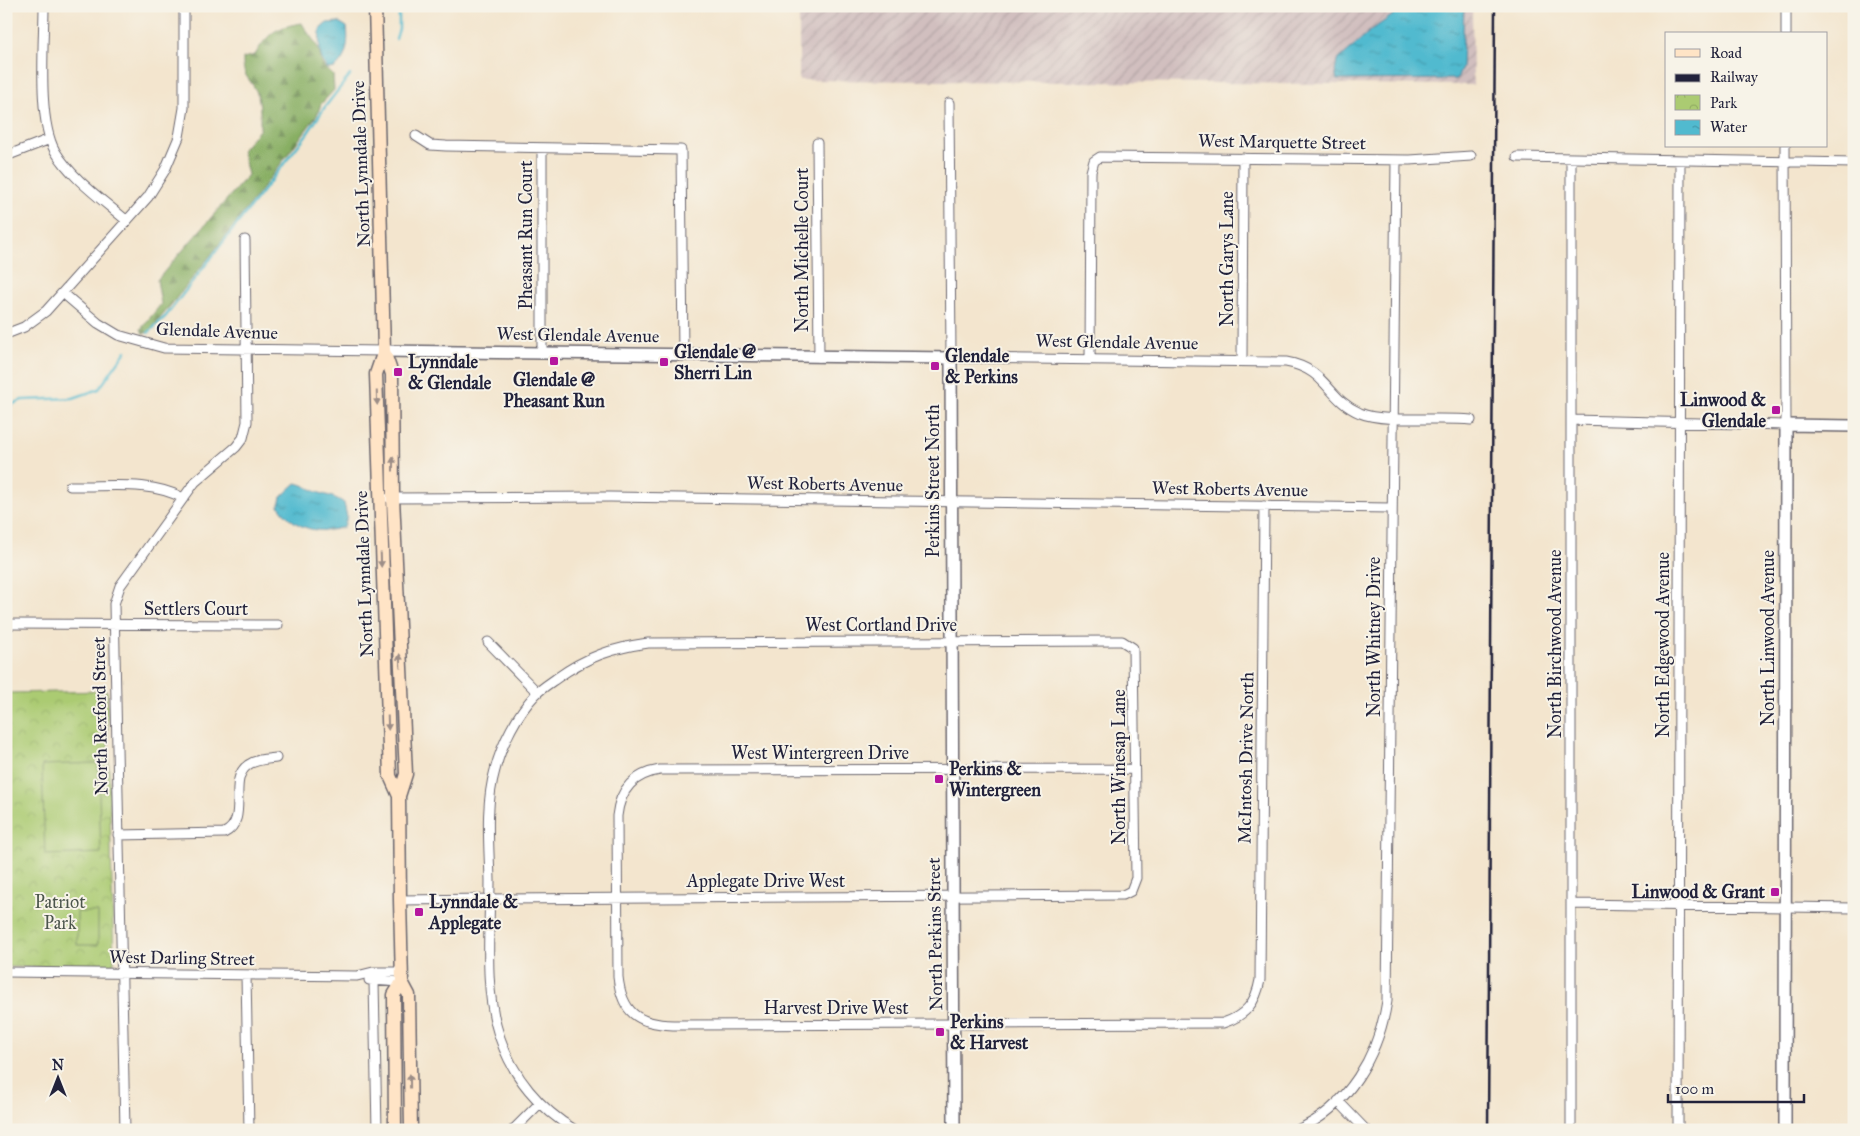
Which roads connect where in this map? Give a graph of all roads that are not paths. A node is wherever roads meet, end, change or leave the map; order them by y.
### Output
1 (44, 6) edge
2 (184, 6) edge
3 (375, 6) edge
4 (1786, 6) edge
5 (1786, 32) edge
6 (949, 103) dead end
7 (416, 136) dead end
8 (50, 139) junction
9 (817, 143) dead end
10 (542, 148) junction
11 (1785, 148) edge
12 (6, 156) edge
13 (1470, 156) dead end
14 (1517, 157) dead end
15 (1243, 158) junction
16 (1571, 158) junction
17 (1396, 160) junction
18 (1680, 160) junction
19 (1785, 161) junction
20 (1854, 163) edge
21 (127, 221) junction
22 (245, 240) dead end
23 (63, 293) junction
24 (6, 334) edge
25 (247, 349) junction
26 (384, 351) junction
27 (542, 352) junction
28 (683, 355) junction
29 (819, 357) junction
30 (951, 358) junction
31 (1090, 359) junction
32 (1242, 361) junction
33 (1393, 418) junction
34 (1471, 420) dead end
35 (1572, 420) junction
36 (1679, 423) junction
37 (1786, 425) junction
38 (1854, 426) edge
39 (70, 486) dead end
40 (183, 498) junction
41 (379, 498) junction
42 (393, 498) junction
43 (950, 502) junction
44 (1264, 506) junction
45 (1391, 508) junction
46 (6, 624) edge
47 (114, 624) junction
48 (278, 625) dead end
49 (952, 641) junction
50 (488, 642) dead end
51 (1128, 644) joint
52 (537, 692) junction
53 (276, 758) dead end
54 (952, 768) junction
55 (1134, 769) junction
56 (399, 796) junction
57 (118, 835) junction
58 (1132, 891) joint
59 (952, 897) junction
60 (617, 898) junction
61 (490, 899) junction
62 (400, 900) junction
63 (1571, 904) junction
64 (1678, 905) junction
65 (1785, 906) junction
66 (1854, 908) edge
67 (6, 972) edge
68 (122, 974) junction
69 (246, 975) junction
70 (357, 976) junction
71 (401, 977) junction
72 (374, 982) junction
73 (1250, 1008) joint
74 (631, 1013) joint
75 (954, 1024) junction
76 (1338, 1101) junction
77 (540, 1103) junction
78 (125, 1130) edge
79 (249, 1130) edge
80 (377, 1130) edge
81 (395, 1130) edge
82 (410, 1130) edge
83 (513, 1130) edge
84 (575, 1130) edge
85 (954, 1130) edge
86 (1298, 1130) edge
87 (1366, 1130) edge
88 (1571, 1130) edge
89 (1678, 1130) edge
90 (1785, 1130) edge

1 - 8 street
2 - 21 street
3 - 26 main road, North Lynndale Drive
4 - 5 street
6 - 30 street, Perkins Street North
7 - 10 street, Pheasant Run Court
8 - 12 street
8 - 21 street
9 - 29 street, North Michelle Court
10 - 27 street, Pheasant Run Court
10 - 28 street, Pheasant Run Court
11 - 19 street, North Linwood Avenue
13 - 17 street, West Marquette Street
14 - 16 street
15 - 17 street, West Marquette Street
15 - 31 street, West Marquette Street
15 - 32 street, North Garys Lane
16 - 18 street
16 - 35 street, North Birchwood Avenue
17 - 33 street, North Whitney Drive
18 - 19 street
18 - 36 street, North Edgewood Avenue
19 - 20 street
19 - 37 street, North Linwood Avenue
21 - 23 street
22 - 25 street, North Rexford Street
23 - 24 street
23 - 25 street, Glendale Avenue
25 - 26 street, Glendale Avenue
25 - 40 street, North Rexford Street
26 - 27 street, West Glendale Avenue
26 -> 41 main road, North Lynndale Drive
42 -> 26 main road, North Lynndale Drive
27 - 28 street, West Glendale Avenue
28 - 29 street, West Glendale Avenue
29 - 30 street, West Glendale Avenue
30 - 31 street, West Glendale Avenue
30 - 43 street, Perkins Street North
31 - 32 street, West Glendale Avenue
32 - 33 street, West Glendale Avenue
33 - 34 street, West Glendale Avenue
33 - 45 street, North Whitney Drive
35 - 36 street
35 - 63 street, North Birchwood Avenue
36 - 37 street
36 - 64 street, North Edgewood Avenue
37 - 38 street
37 - 65 street, North Linwood Avenue
39 - 40 street
40 - 47 street, North Rexford Street
41 - 42 street, West Roberts Avenue
41 -> 56 main road, North Lynndale Drive
42 - 43 street, West Roberts Avenue
56 -> 42 main road, North Lynndale Drive
43 - 44 street, West Roberts Avenue
43 - 49 street, Perkins Street North
44 - 45 street, West Roberts Avenue
44 - 73 street, McIntosh Drive North
45 - 76 street, North Whitney Drive
46 - 47 street, Settlers Court
47 - 48 street, Settlers Court
47 - 57 street, North Rexford Street
49 - 51 street, West Cortland Drive
49 - 52 street, West Cortland Drive
49 - 54 street, Perkins Street North
50 - 52 street
51 - 55 street, North Winesap Lane
52 - 61 street
53 - 57 street
54 - 55 street, West Wintergreen Drive
54 - 59 street, North Perkins Street
54 - 60 street, West Wintergreen Drive
55 - 58 street, North Winesap Lane
56 - 62 main road, North Lynndale Drive
57 - 68 street, North Rexford Street
58 - 59 street, Applegate Drive West
59 - 60 street, Applegate Drive West
59 - 75 street, North Perkins Street
60 - 61 street, Applegate Drive West
60 - 74 street, West Wintergreen Drive
61 - 62 street, Applegate Drive West
61 - 77 street
62 - 71 main road, North Lynndale Drive
63 - 64 street
63 - 88 street, North Birchwood Avenue
64 - 65 street
64 - 89 street, North Edgewood Avenue
65 - 66 street
65 - 90 street, North Linwood Avenue
67 - 68 street, West Darling Street
68 - 69 street, West Darling Street
68 - 78 street, North Rexford Street
69 - 70 street, West Darling Street
69 - 79 street
70 - 71 street, West Darling Street
70 - 72 street, West Darling Street
71 - 72 street, West Darling Street
71 - 81 main road, North Lynndale Drive
82 -> 71 main road, North Lynndale Drive
72 - 80 street
73 - 75 street, Harvest Drive West
74 - 75 street, Harvest Drive West
75 - 85 street, North Perkins Street
76 - 86 street, North Whitney Drive
76 - 87 street
77 - 83 street
77 - 84 street

